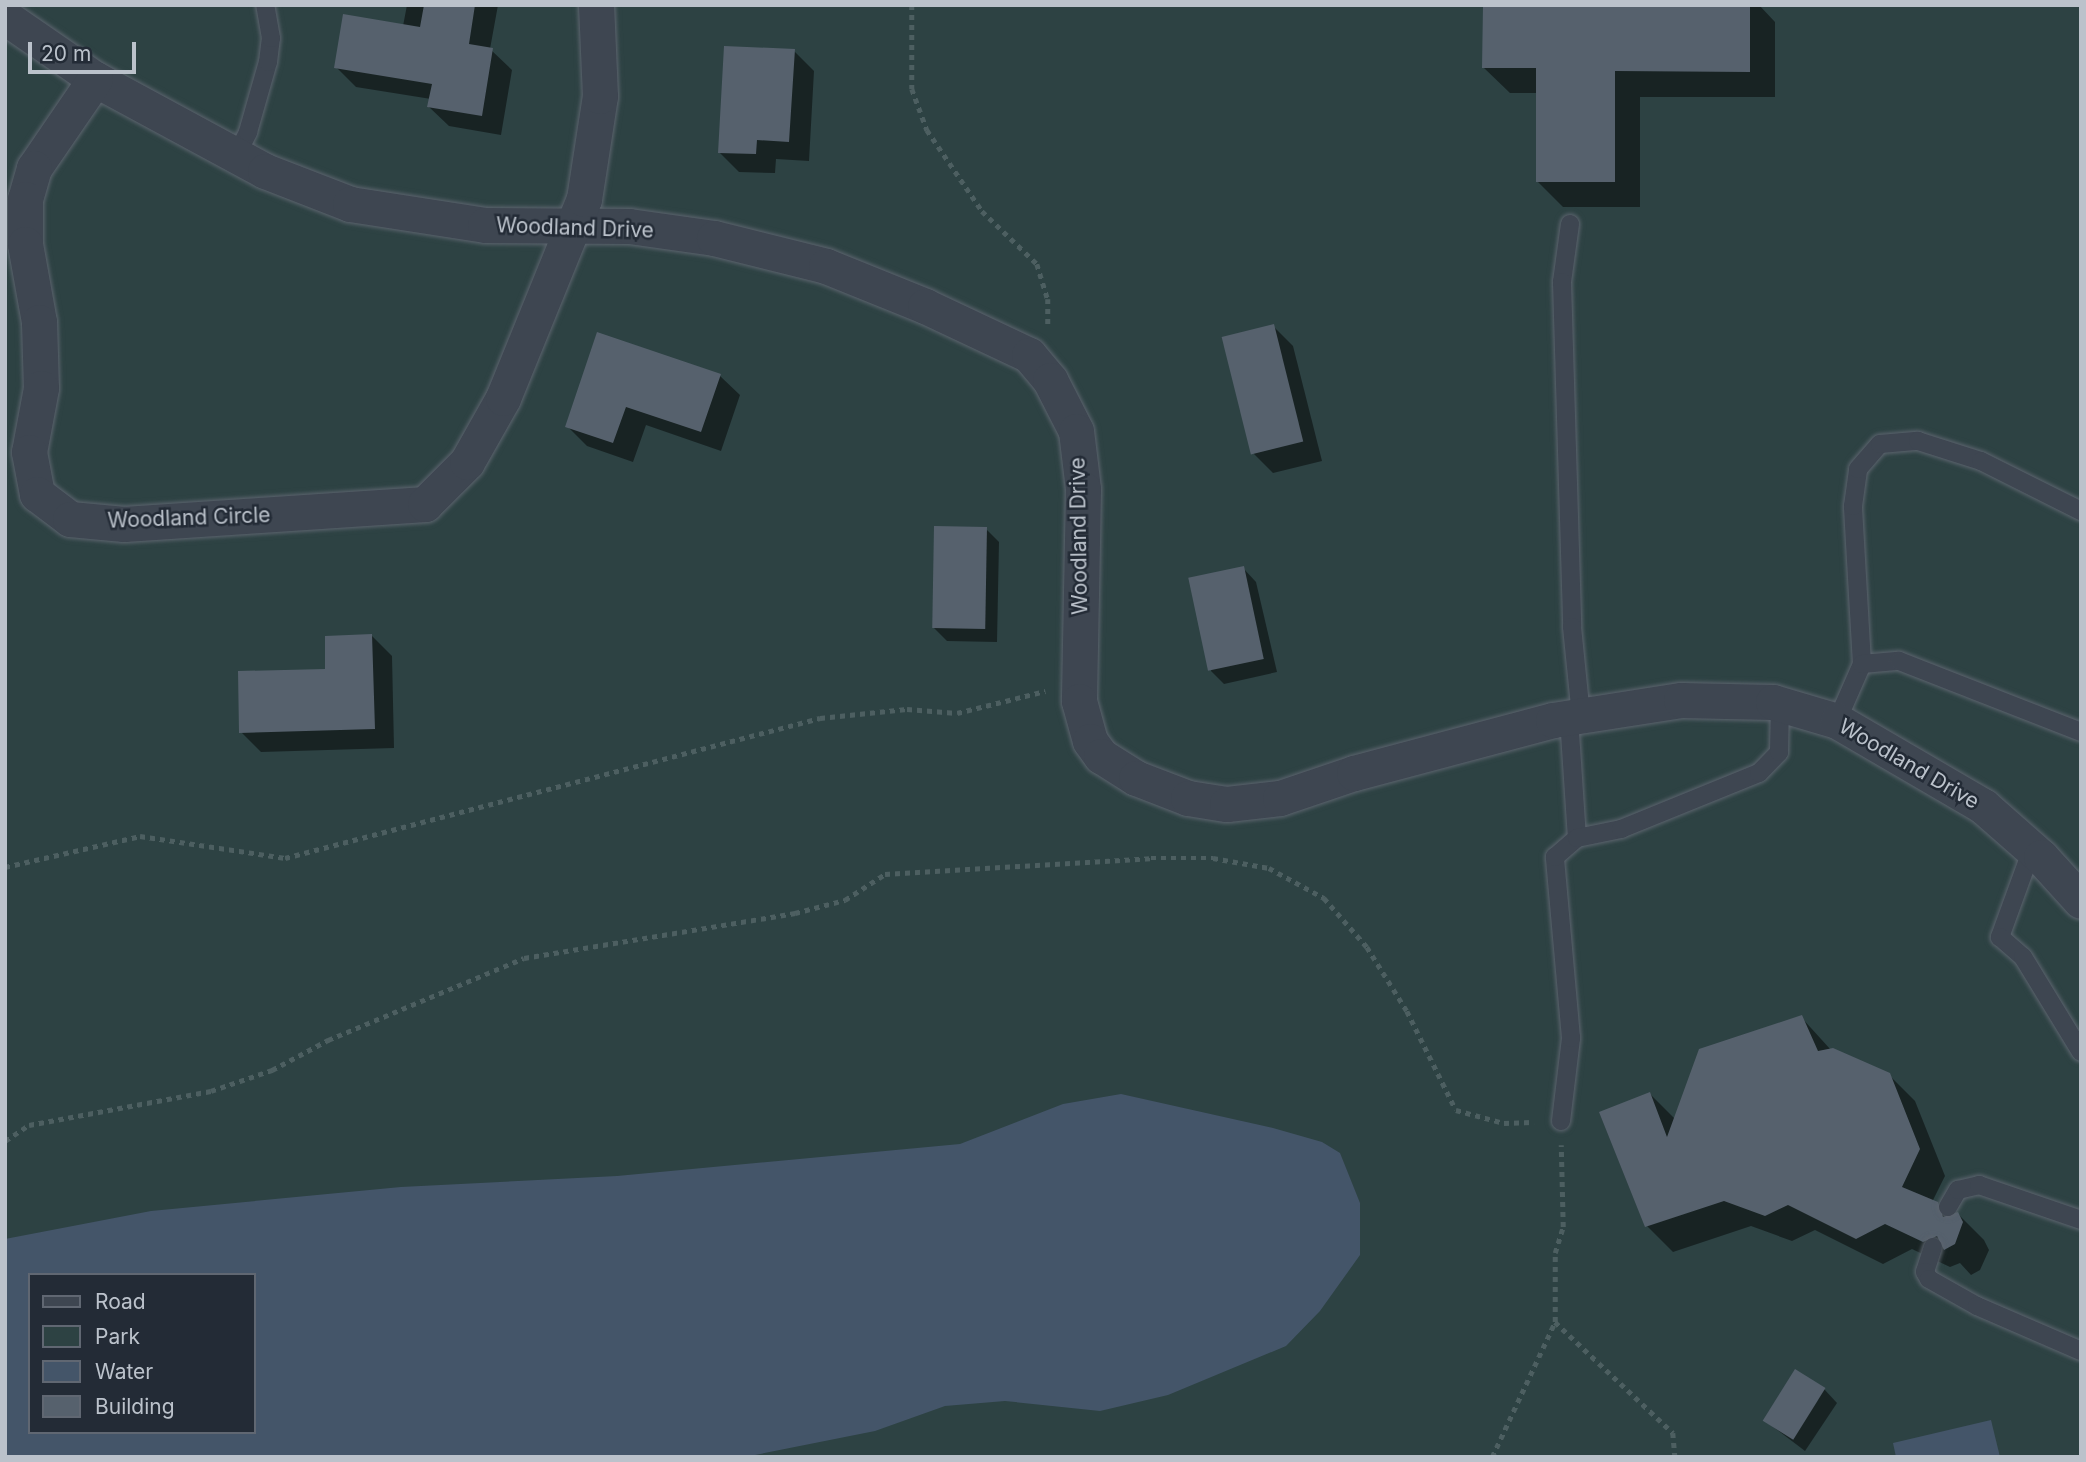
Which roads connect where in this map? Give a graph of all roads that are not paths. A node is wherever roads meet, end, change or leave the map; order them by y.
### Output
1 (265, 5) edge
2 (596, 5) edge
3 (5, 17) edge
4 (95, 79) junction
5 (236, 156) junction
6 (1570, 224) dead end
7 (574, 225) junction
8 (2081, 511) edge
9 (1862, 664) junction
10 (1780, 704) junction
11 (1575, 717) junction
12 (1837, 721) junction
13 (2081, 732) edge
14 (1577, 838) junction
15 (2032, 849) junction
16 (2081, 901) edge
17 (2081, 1052) edge
18 (1561, 1121) road end
19 (1948, 1207) dead end
20 (2081, 1220) edge
21 (1933, 1247) dead end
22 (2081, 1351) edge

1 - 5 lane
2 - 7 street, Woodland Circle
3 - 4 street, Woodland Drive
4 - 5 street, Woodland Drive
4 - 7 street, Woodland Circle
5 - 7 street, Woodland Drive
6 - 11 lane
7 - 11 street, Woodland Drive
8 - 9 lane
9 - 12 lane
9 - 13 lane
10 - 11 street, Woodland Drive
10 - 12 street, Woodland Drive
10 - 14 lane
11 - 14 lane
12 - 15 street, Woodland Drive
14 - 18 lane
15 - 16 street, Woodland Drive
15 - 17 lane
19 - 20 lane
21 - 22 lane

